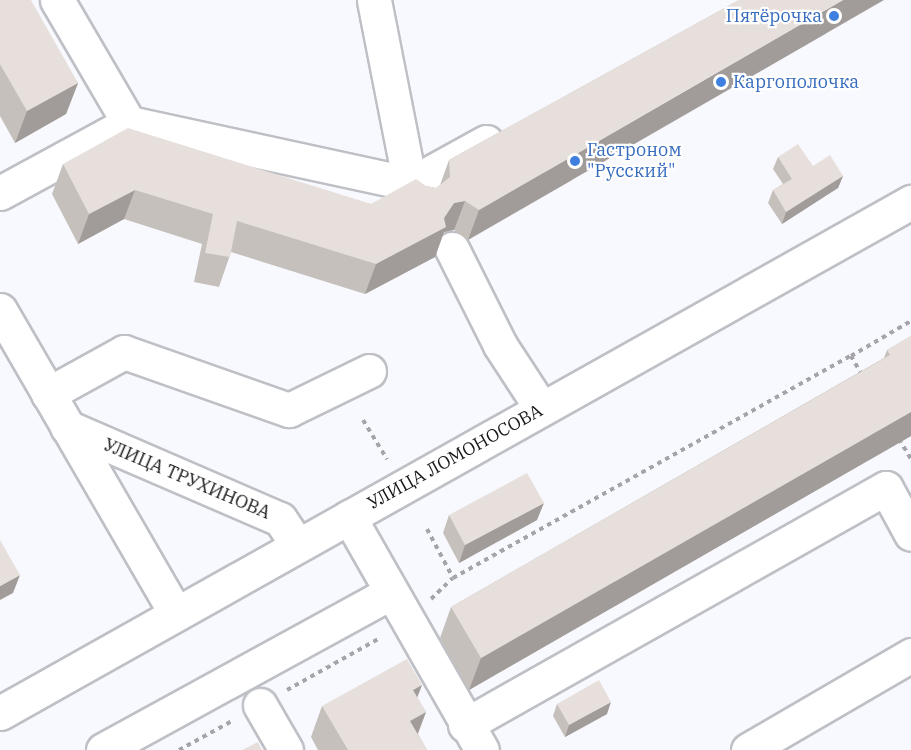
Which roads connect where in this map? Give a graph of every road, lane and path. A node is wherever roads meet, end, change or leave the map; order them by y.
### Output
1 (57, 0) edge
2 (374, 0) edge
3 (129, 123) junction
4 (514, 126) edge
5 (416, 192) junction
6 (0, 193) edge
7 (911, 202) edge
8 (452, 249) dead end
9 (0, 309) edge
10 (911, 321) edge
11 (851, 356) junction
12 (369, 371) dead end
13 (868, 386) edge
14 (48, 394) junction
15 (541, 408) junction
16 (363, 420) dead end
17 (67, 427) junction
18 (892, 429) edge
19 (387, 459) dead end
20 (911, 459) edge
21 (349, 517) junction
22 (427, 529) dead end
23 (911, 534) edge
24 (297, 544) junction
25 (453, 578) junction
26 (390, 593) junction
27 (176, 614) junction
28 (406, 623) junction
29 (911, 655) edge
30 (260, 705) junction
31 (0, 713) edge
32 (474, 738) edge
33 (103, 750) edge
34 (179, 750) edge
35 (286, 750) edge
36 (748, 750) edge

1 - 3 street
2 - 5 street
3 - 5 street
3 - 6 street
4 - 5 street
7 - 15 street, УЛИЦА ЛОМОНОСОВА
8 - 15 street
9 - 14 street, УЛИЦА ТРУХИНОВА
10 - 11 path
11 - 13 path
11 - 25 path
12 - 14 street
14 - 17 street, УЛИЦА ТРУХИНОВА
15 - 21 street, УЛИЦА ЛОМОНОСОВА
16 - 19 path
17 - 24 street, УЛИЦА ТРУХИНОВА
17 - 27 street, УЛИЦА ТРУХИНОВА
18 - 20 path
21 - 24 street, УЛИЦА ЛОМОНОСОВА
21 - 26 street
22 - 25 path
23 - 32 street
24 - 27 street, УЛИЦА ЛОМОНОСОВА
25 - 28 path
26 - 28 street
26 - 33 street
27 - 31 street, УЛИЦА ЛОМОНОСОВА
28 - 30 path
28 - 32 street
29 - 36 street
30 - 34 path
30 - 35 street

